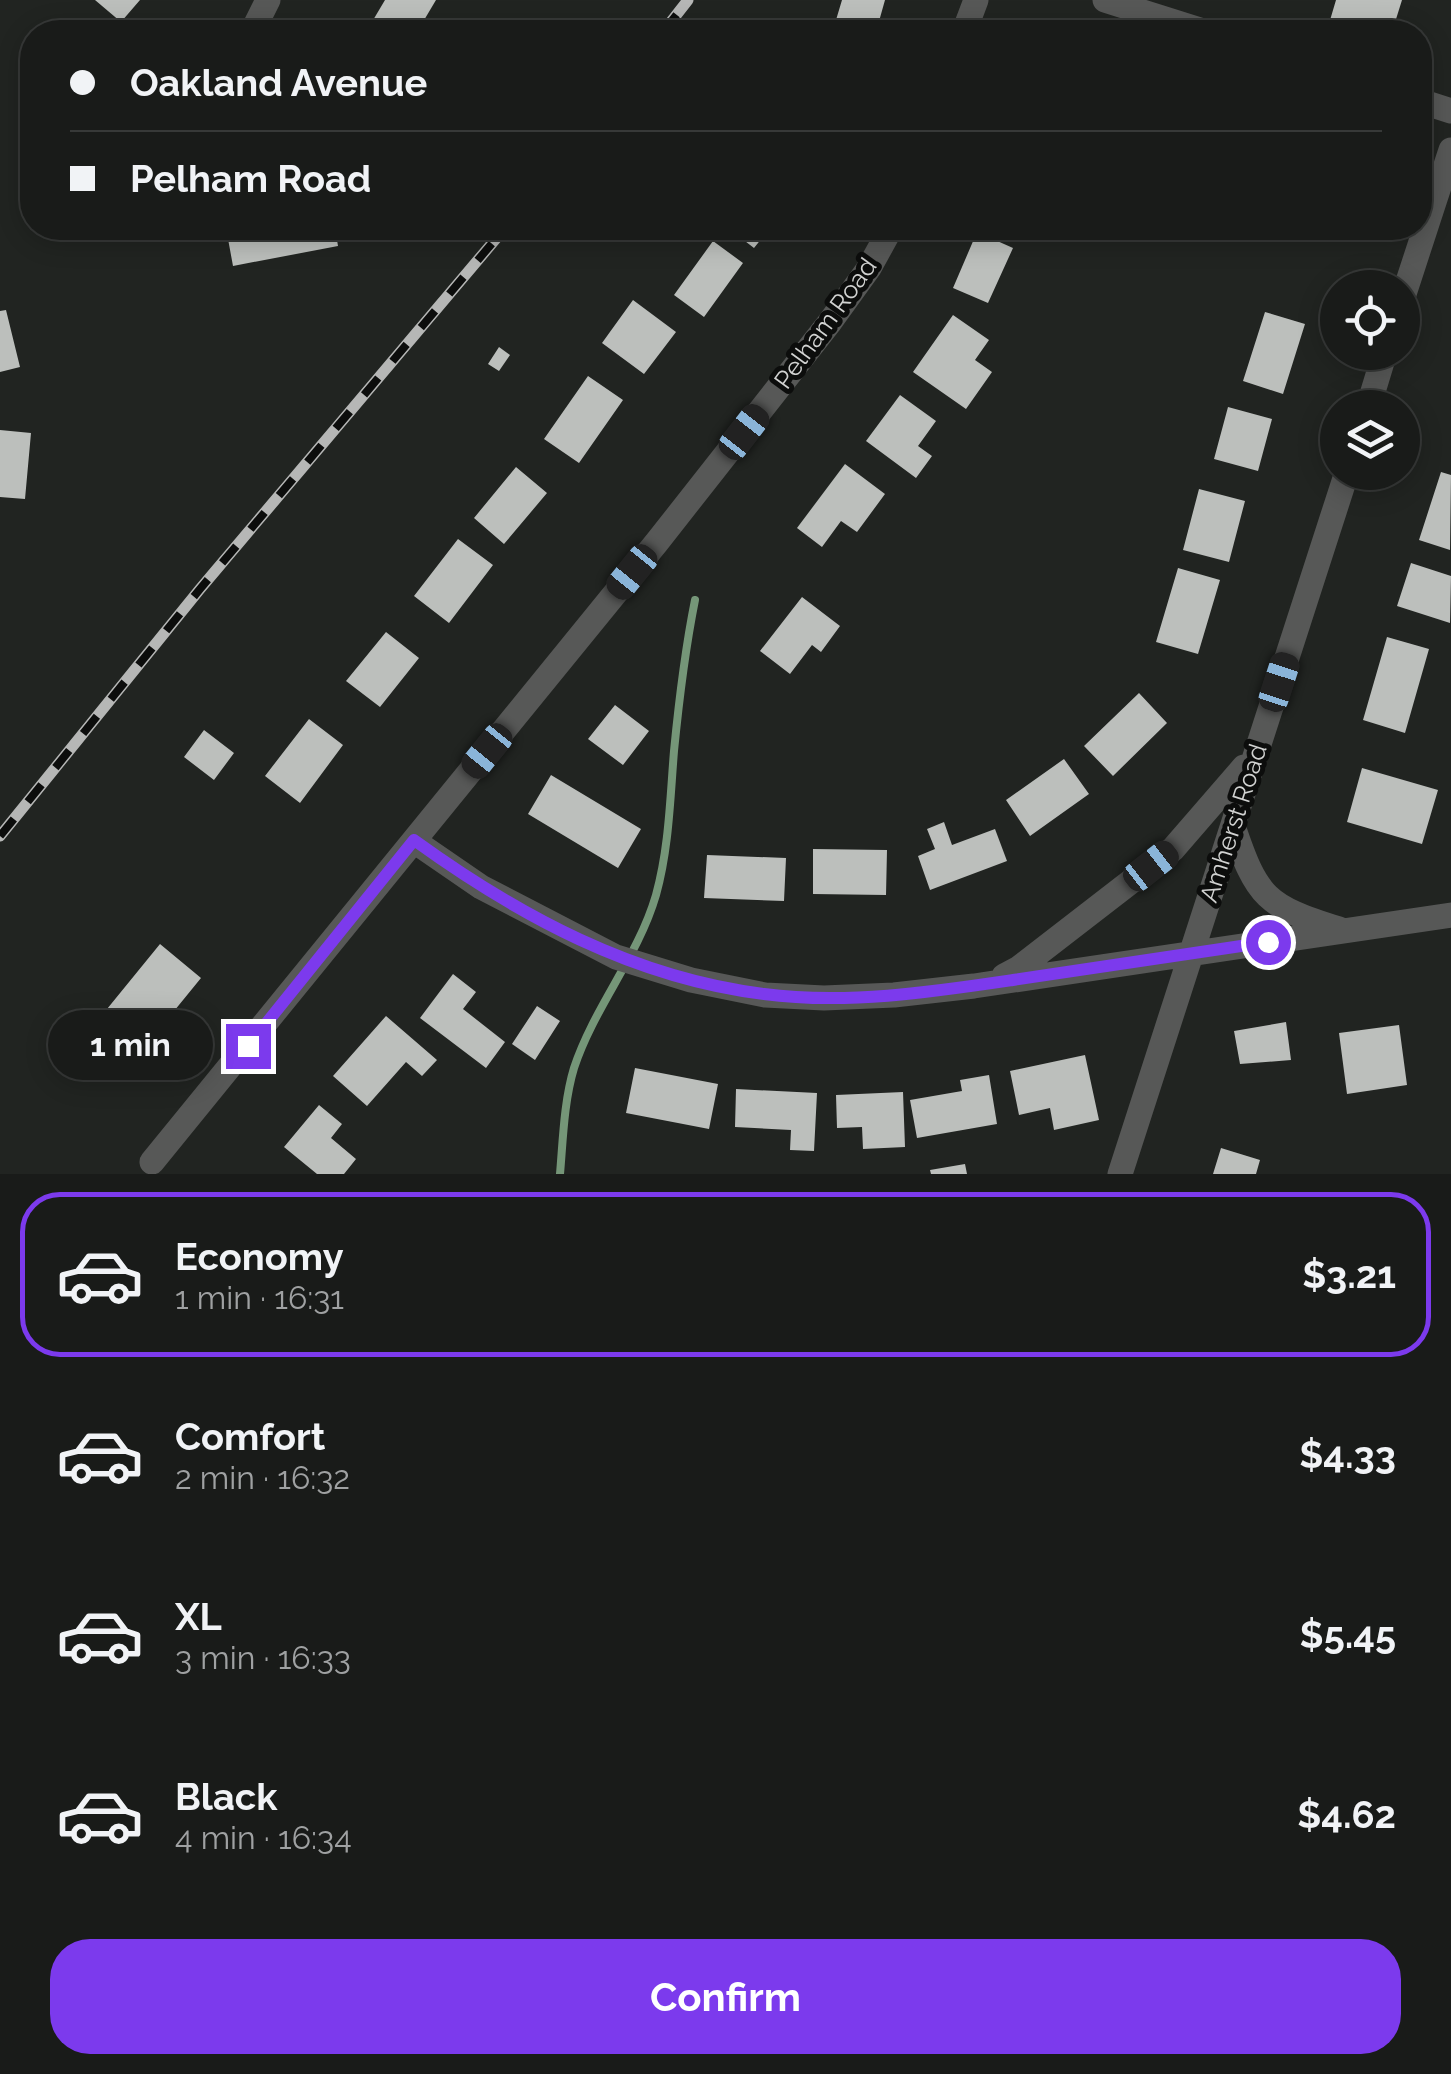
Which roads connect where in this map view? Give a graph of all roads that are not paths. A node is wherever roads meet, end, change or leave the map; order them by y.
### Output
1 (1105, 0) edge
2 (1168, 20) edge
3 (1451, 150) edge
4 (1432, 208) edge
5 (884, 240) edge
6 (1422, 240) edge
7 (1412, 270) edge
8 (1341, 490) edge
9 (1256, 752) junction
10 (1232, 826) junction
11 (414, 840) junction
12 (1451, 915) edge
13 (1345, 931) junction
14 (1191, 954) junction
15 (990, 984) junction
16 (152, 1162) dead end
17 (1120, 1174) edge

1 - 2 street
3 - 4 street
5 - 11 street, Pelham Road
6 - 7 street
8 - 9 street, Amherst Road
9 - 10 street, Amherst Road
9 - 15 street
10 - 13 street
10 - 14 street, Amherst Road
11 - 15 street
11 - 16 street, Pelham Road
12 - 13 street
13 - 14 street
14 - 15 street
14 - 17 street, Amherst Road

